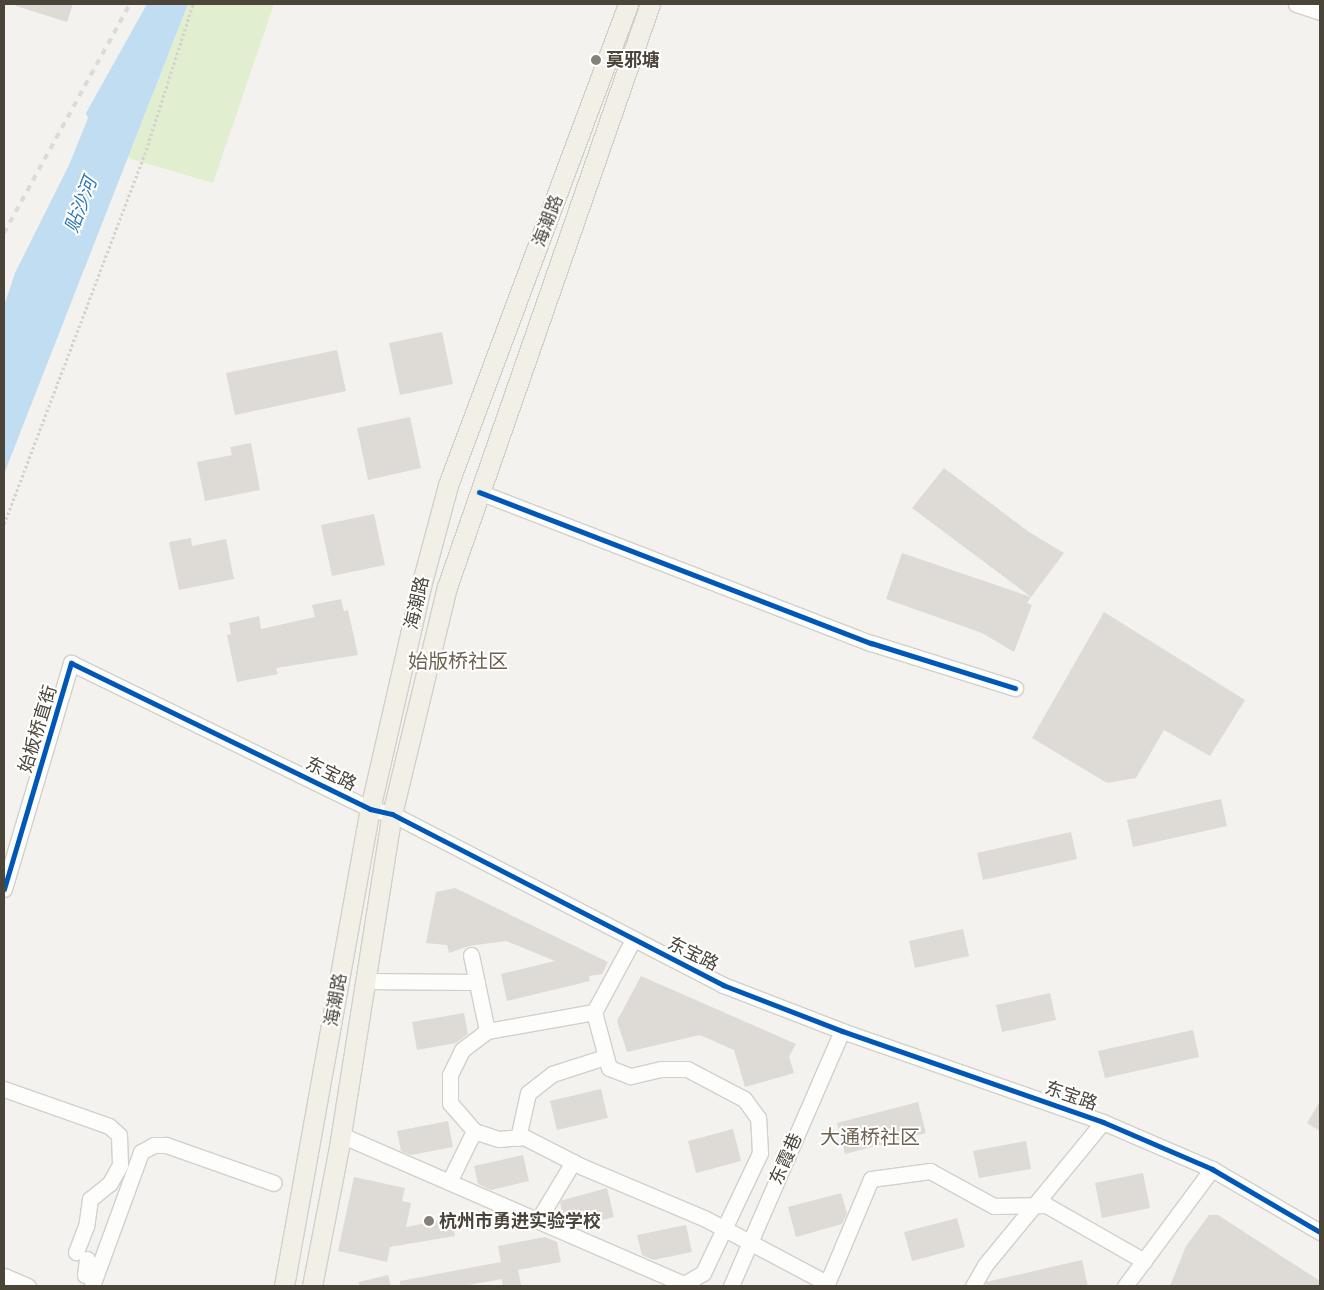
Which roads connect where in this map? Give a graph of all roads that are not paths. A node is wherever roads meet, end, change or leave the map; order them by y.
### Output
1 (628, 4) edge
2 (650, 4) edge
3 (1296, 4) edge
4 (1320, 12) edge
5 (479, 492) junction
6 (71, 663) joint
7 (1016, 688) dead end
8 (370, 809) junction
9 (392, 814) junction
10 (4, 889) edge
11 (633, 940) junction
12 (471, 955) dead end
13 (365, 981) junction
14 (477, 982) junction
15 (594, 1012) junction
16 (487, 1031) junction
17 (842, 1031) junction
18 (605, 1057) junction
19 (4, 1089) edge
20 (1103, 1122) junction
21 (474, 1131) junction
22 (341, 1135) junction
23 (518, 1138) junction
24 (573, 1162) junction
25 (1212, 1169) junction
26 (449, 1182) junction
27 (274, 1183) dead end
28 (1034, 1205) junction
29 (538, 1220) junction
30 (723, 1228) junction
31 (1320, 1232) edge
32 (750, 1241) junction
33 (1144, 1261) junction
34 (4, 1276) edge
35 (93, 1282) edge
36 (827, 1285) edge
37 (28, 1286) edge
38 (284, 1286) edge
39 (312, 1286) edge
40 (730, 1286) edge
41 (972, 1286) edge
42 (1124, 1286) edge

1 - 8 main road, 海潮路
2 - 5 main road, 海潮路
3 - 4 street
5 - 7 street
5 - 9 main road, 海潮路
6 - 8 street, 东宝路
6 - 10 street, 始板桥直街
8 - 9 street, 东宝路
8 - 38 main road, 海潮路
9 - 11 street, 东宝路
9 - 13 main road, 海潮路
11 - 15 street
11 - 17 street, 东宝路
12 - 14 street
13 - 14 street
13 - 22 main road, 海潮路
14 - 16 street
15 - 16 street
15 - 18 street
16 - 21 street
17 - 20 street, 东宝路
17 - 32 street, 东霞巷
18 - 23 street
18 - 30 street
19 - 35 street
20 - 25 street, 东宝路
20 - 28 street
21 - 23 street
21 - 26 street
22 - 26 street
22 - 39 main road, 海潮路
23 - 24 street
24 - 29 street
24 - 30 street
25 - 31 street, 东宝路
25 - 33 street
26 - 29 street
27 - 35 street
28 - 33 street
28 - 36 street
28 - 41 street
29 - 30 street
30 - 32 street
32 - 36 street
32 - 40 street, 东霞巷
33 - 42 street
34 - 37 street

